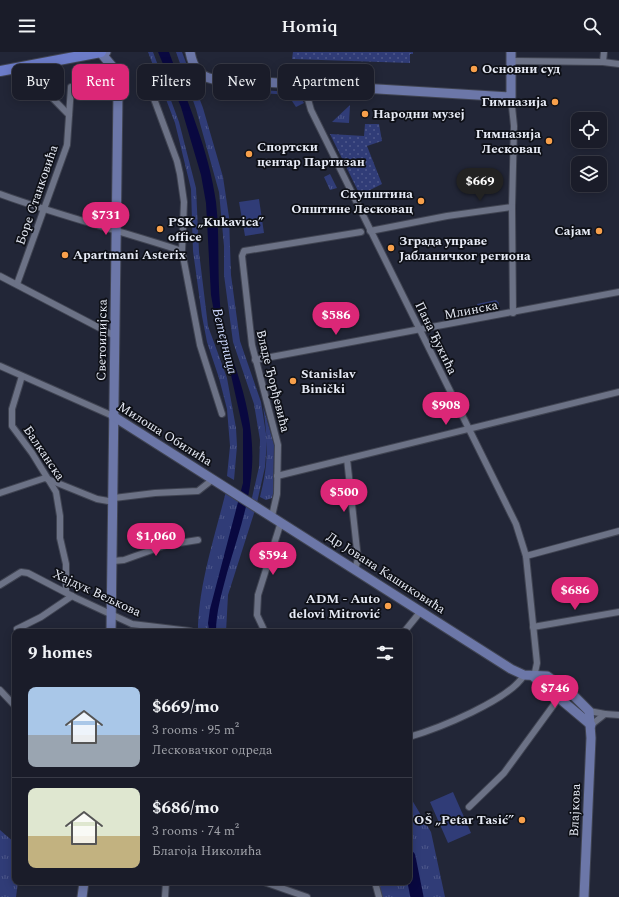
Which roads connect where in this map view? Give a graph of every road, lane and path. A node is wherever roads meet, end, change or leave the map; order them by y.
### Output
1 (103, 52) edge
2 (190, 52) edge
3 (604, 52) edge
4 (511, 56) edge
5 (603, 62) junction
6 (38, 64) edge
7 (619, 64) edge
8 (12, 69) edge
9 (0, 71) edge
10 (278, 83) edge
11 (72, 87) dead end
12 (374, 89) edge
13 (511, 97) junction
14 (54, 100) edge
15 (154, 100) edge
16 (308, 100) edge
17 (69, 115) junction
18 (0, 194) edge
19 (512, 207) junction
20 (45, 210) junction
21 (116, 229) junction
22 (370, 231) junction
23 (361, 232) dead end
24 (182, 250) junction
25 (0, 276) edge
26 (17, 284) junction
27 (619, 292) edge
28 (513, 313) junction
29 (420, 330) junction
30 (115, 336) junction
31 (255, 360) junction
32 (0, 366) edge
33 (22, 376) junction
34 (619, 392) edge
35 (222, 414) dead end
36 (113, 416) junction
37 (469, 430) junction
38 (347, 459) junction
39 (277, 476) junction
40 (49, 479) junction
41 (212, 480) junction
42 (226, 487) joint
43 (0, 493) edge
44 (114, 500) junction
45 (272, 516) junction
46 (281, 522) junction
47 (619, 531) edge
48 (198, 540) dead end
49 (526, 556) junction
50 (113, 561) junction
51 (355, 569) junction
52 (0, 585) edge
53 (66, 592) junction
54 (72, 596) junction
55 (420, 611) junction
56 (619, 612) edge
57 (112, 615) junction
58 (533, 627) junction
59 (18, 629) dead end
60 (111, 629) edge
61 (171, 629) edge
62 (264, 629) edge
63 (406, 629) edge
64 (524, 675) junction
65 (534, 677) junction
66 (0, 690) edge
67 (558, 699) junction
68 (12, 703) edge
69 (589, 711) junction
70 (605, 714) junction
71 (619, 715) edge
72 (590, 725) junction
73 (412, 737) edge
74 (469, 807) dead end
75 (84, 885) edge
76 (166, 885) edge
77 (273, 885) edge
78 (376, 885) edge
79 (82, 896) edge
80 (164, 897) edge
81 (307, 897) edge
82 (379, 897) edge
83 (584, 897) edge

1 - 6 main road
1 - 21 street, Светоилијска
2 - 10 street
3 - 5 street
4 - 5 street
4 - 13 street
5 - 7 street
8 - 9 main road
11 - 17 street, Боре Станковића
12 - 13 street
13 - 19 street
14 - 17 street
15 - 24 street
16 - 22 street, Пана Ђукића
17 - 20 street, Боре Станковића
18 - 20 street
19 - 22 street
19 - 28 street
20 - 21 street
20 - 26 street, Боре Станковића
21 - 24 street
21 - 30 street, Светоилијска
22 - 29 street, Пана Ђукића
23 - 31 street, Владе Ђорђевића
24 - 35 street
25 - 26 street
26 - 30 street
27 - 28 street, Млинска
28 - 29 street, Млинска
29 - 31 street, Млинска
29 - 37 street, Пана Ђукића
30 - 36 street, Светоилијска
31 - 39 street, Владе Ђорђевића
32 - 33 street, Милоша Обилића
33 - 36 street, Милоша Обилића
33 - 40 street, Балканска
34 - 37 street
36 - 41 street, Милоша Обилића
36 - 44 street, Светоилијска
37 - 38 street
37 - 49 street, Пана Ђукића
38 - 39 street
38 - 51 street
39 - 45 street, Владе Ђорђевића
40 - 43 street
40 - 44 street
40 - 53 street, Балканска
41 - 42 street, Милоша Обилића
41 - 44 street
42 - 45 street, Др Јована Кашиковића
44 - 50 street, Светоилијска
45 - 46 street, Др Јована Кашиковића
46 - 51 street, Др Јована Кашиковића
46 - 62 street
47 - 49 street
48 - 50 street
49 - 58 street, Пана Ђукића
50 - 57 street, Светоилијска
51 - 55 street, Др Јована Кашиковића
52 - 53 street, Хајдук Вељкова
53 - 54 street, Хајдук Вељкова
54 - 57 street, Хајдук Вељкова
54 - 59 street
55 - 63 street
55 - 64 street, Др Јована Кашиковића
56 - 58 street
57 - 60 street, Светоилијска
57 - 61 street, Хајдук Вељкова
58 - 65 street, Пана Ђукића
64 - 65 street, Др Јована Кашиковића
64 - 73 street
65 - 67 street
65 - 69 street, Др Јована Кашиковића
66 - 68 street
67 - 72 street
67 - 74 street
69 - 70 street
69 - 72 street, Влајкова
70 - 71 street
70 - 72 street
72 - 83 street, Влајкова
75 - 79 street
76 - 80 street
77 - 81 street
78 - 82 street

